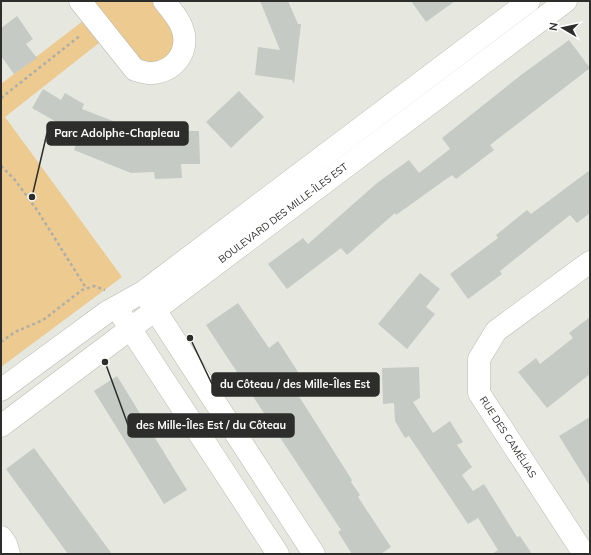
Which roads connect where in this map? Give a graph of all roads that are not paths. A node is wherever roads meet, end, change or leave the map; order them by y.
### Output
1 (80, 1) edge
2 (164, 1) edge
3 (529, 1) edge
4 (554, 5) edge
5 (590, 262) edge
6 (114, 300) junction
7 (149, 300) junction
8 (130, 327) junction
9 (1, 390) edge
10 (1, 426) edge
11 (1, 537) edge
12 (9, 554) edge
13 (278, 554) edge
14 (314, 554) edge
15 (584, 554) edge

1 - 2 street
3 - 7 street, BOULEVARD DES MILLE-ÎLES EST
4 - 7 street, BOULEVARD DES MILLE-ÎLES EST
5 - 15 street, RUE DES CAMÉLIAS
6 - 7 street, BOULEVARD DES MILLE-ÎLES EST
6 - 8 street
6 - 9 street, BOULEVARD DES MILLE-ÎLES EST
7 - 8 street, BOULEVARD DES MILLE-ÎLES EST
7 - 14 street
8 - 10 street, BOULEVARD DES MILLE-ÎLES EST
8 - 13 street
11 - 12 street

